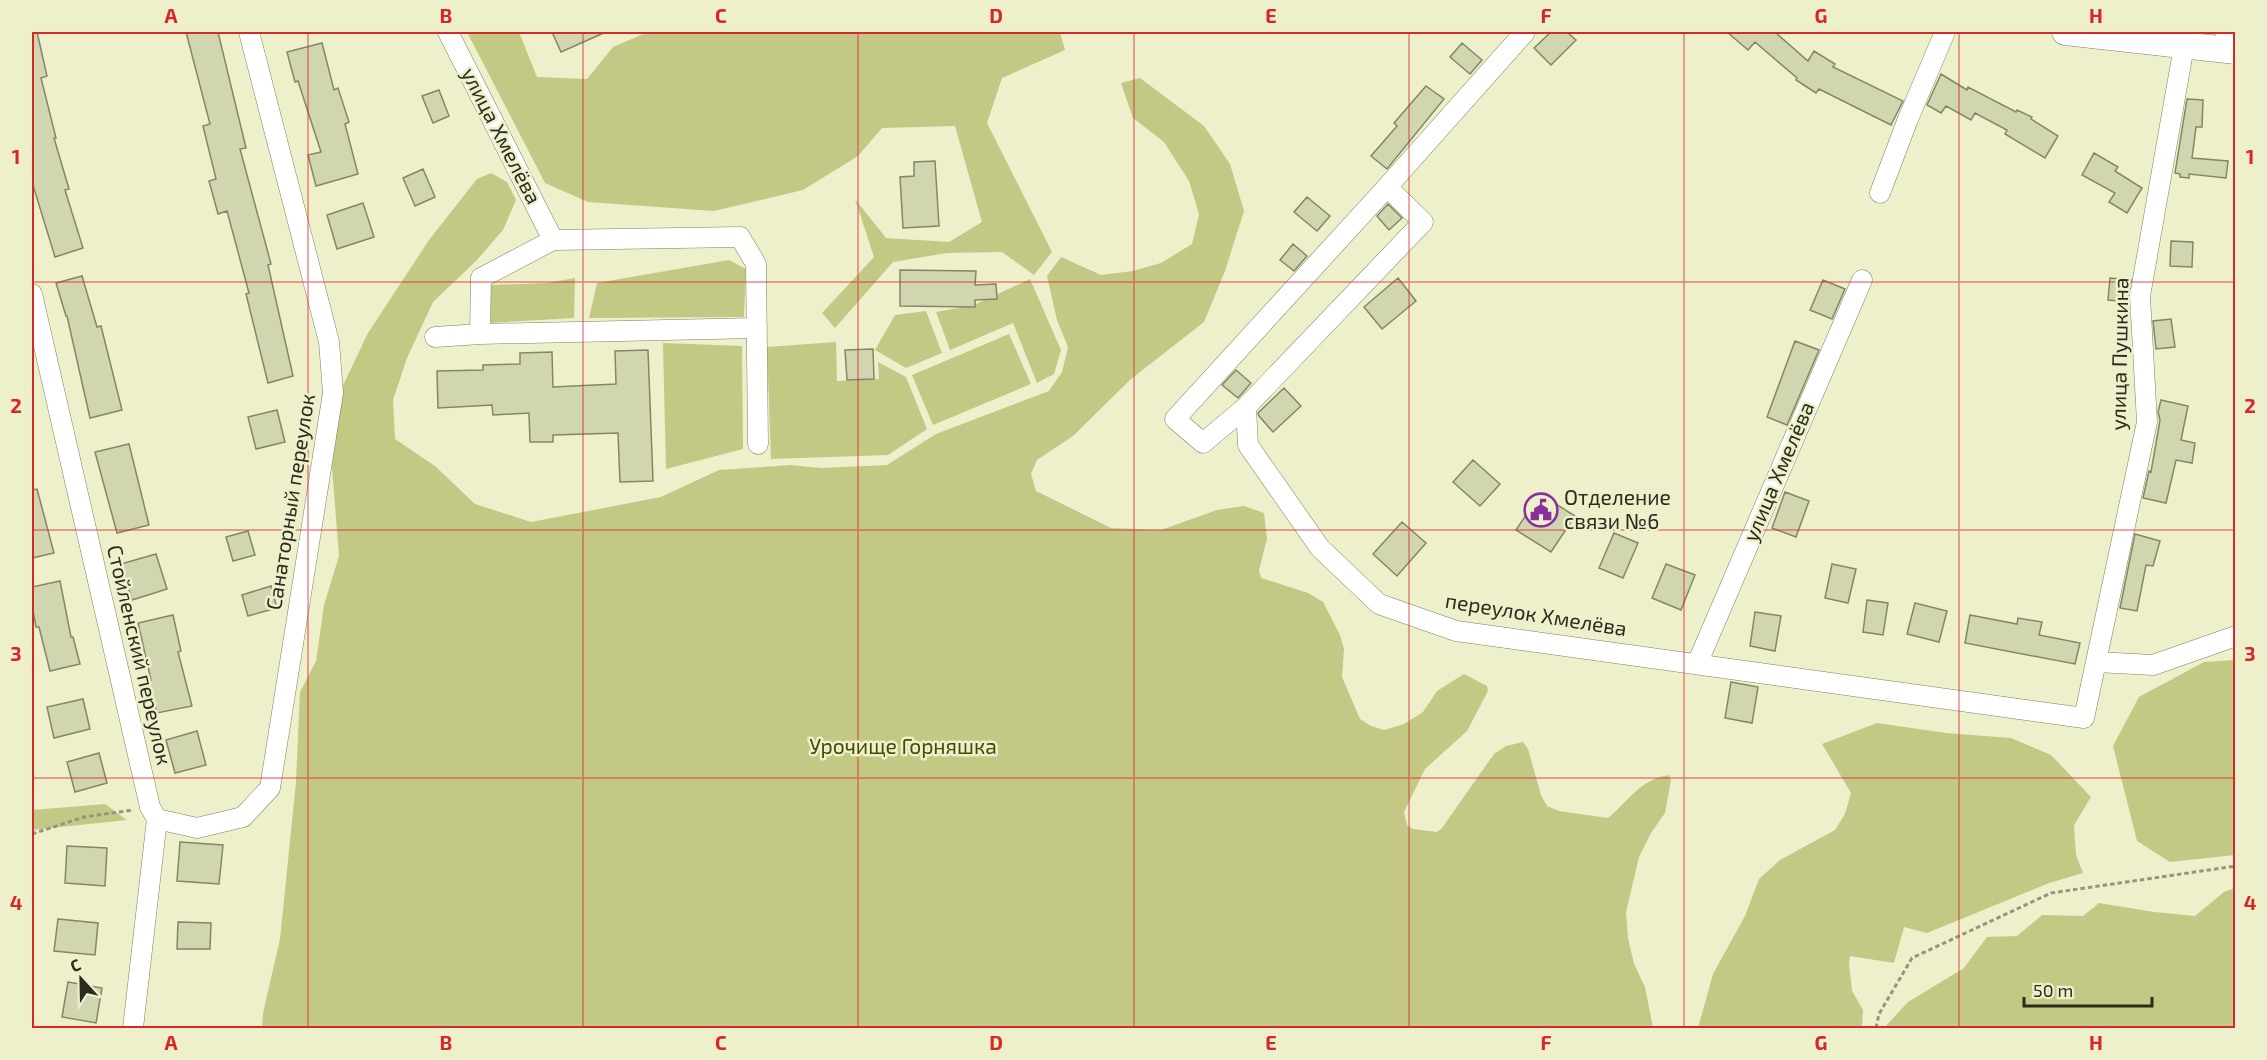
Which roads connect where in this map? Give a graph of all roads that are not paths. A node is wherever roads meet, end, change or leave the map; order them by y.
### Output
1 (249, 32) edge
2 (448, 32) edge
3 (1526, 32) edge
4 (1945, 32) edge
5 (2066, 32) edge
6 (2229, 44) edge
7 (2184, 46) junction
8 (1387, 187) junction
9 (1880, 194) dead end
10 (553, 240) junction
11 (1862, 280) dead end
12 (32, 294) edge
13 (757, 328) junction
14 (480, 334) junction
15 (435, 337) dead end
16 (1246, 406) junction
17 (758, 444) dead end
18 (2235, 636) edge
19 (2096, 662) junction
20 (1697, 664) junction
21 (2084, 718) joint
22 (154, 813) junction
23 (133, 1029) edge

1 - 22 street, Санаторный переулок
2 - 10 street, улица Хмелёва
3 - 8 street
4 - 9 street
5 - 7 main road
6 - 7 main road
7 - 19 street, улица Пушкина
8 - 16 street
8 - 16 street
10 - 13 street
10 - 14 street
11 - 20 street, улица Хмелёва
12 - 22 street, Стойленский переулок
13 - 14 street
13 - 17 street
14 - 15 street
16 - 20 street, переулок Хмелёва
18 - 19 street
19 - 21 street, улица Пушкина
20 - 21 street, переулок Хмелёва
22 - 23 street, Стойленский переулок

